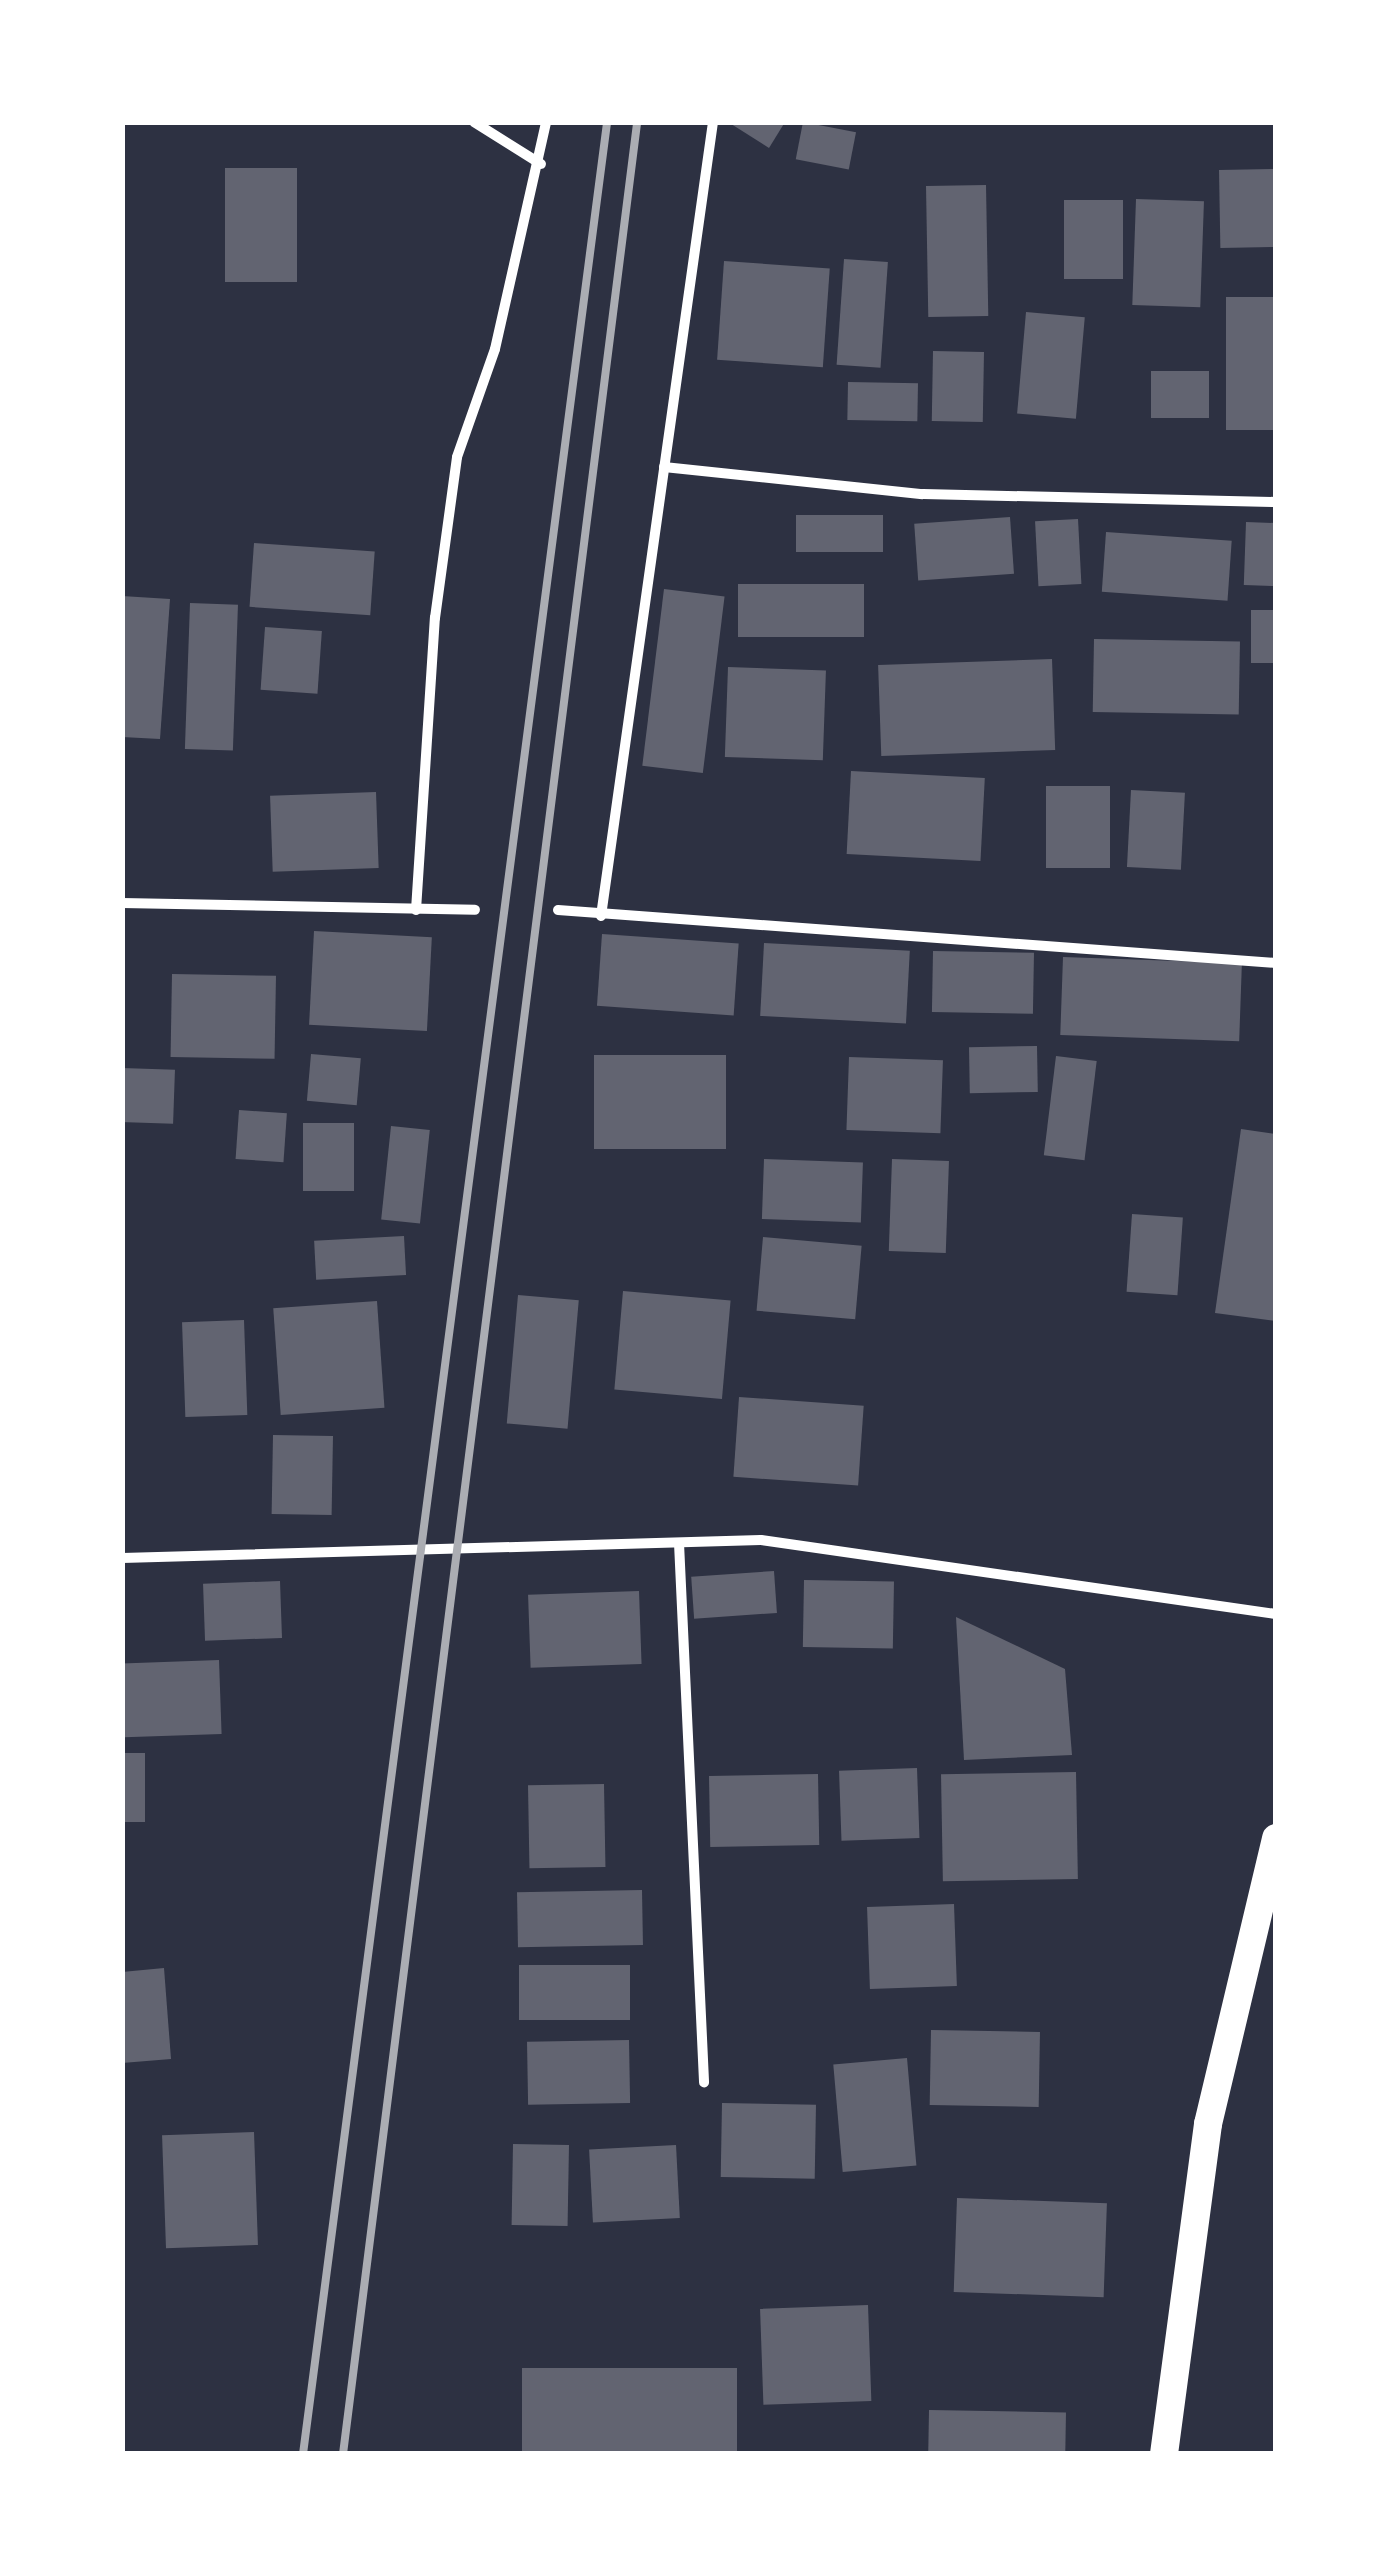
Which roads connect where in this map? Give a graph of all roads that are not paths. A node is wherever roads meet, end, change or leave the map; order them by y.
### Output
1 (474, 122) edge
2 (546, 122) edge
3 (712, 122) edge
4 (540, 164) junction
5 (664, 467) junction
6 (1276, 502) edge
7 (122, 903) edge
8 (416, 910) junction
9 (475, 910) dead end
10 (558, 910) dead end
11 (602, 916) junction
12 (1276, 963) edge
13 (678, 1543) junction
14 (122, 1558) edge
15 (1276, 1614) edge
16 (1276, 1838) edge
17 (704, 2082) dead end
18 (1164, 2454) edge

1 - 4 street
2 - 4 street
3 - 5 street
4 - 8 street
5 - 6 street
5 - 11 street
7 - 8 street
8 - 9 street
10 - 11 street
11 - 12 street
13 - 14 street
13 - 15 street
13 - 17 street
16 - 18 highway

